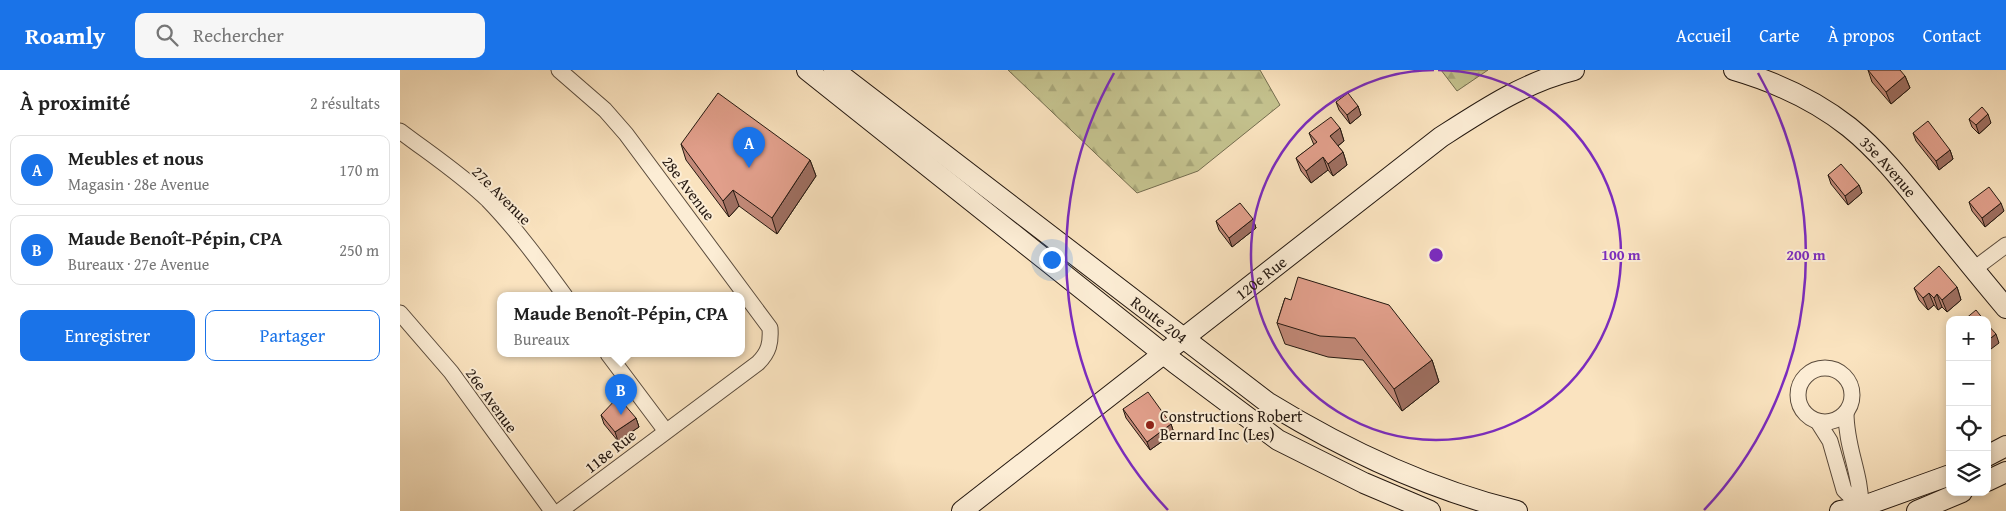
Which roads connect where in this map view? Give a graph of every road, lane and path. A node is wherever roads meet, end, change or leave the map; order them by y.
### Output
1 (559, 70) edge
2 (807, 70) edge
3 (834, 70) edge
4 (1574, 70) edge
5 (1734, 70) edge
6 (400, 131) edge
7 (2006, 245) edge
8 (1974, 270) junction
9 (562, 292) edge
10 (743, 292) edge
11 (745, 294) edge
12 (2006, 308) edge
13 (400, 313) edge
14 (1182, 337) junction
15 (771, 341) joint
16 (1163, 352) junction
17 (610, 357) edge
18 (1846, 413) junction
19 (1818, 422) junction
20 (666, 430) junction
21 (2006, 446) edge
22 (1991, 454) edge
23 (2006, 472) edge
24 (1946, 477) edge
25 (1991, 479) edge
26 (1953, 496) edge
27 (970, 509) edge
28 (1861, 509) edge
29 (552, 511) edge
30 (560, 511) edge
31 (1430, 511) edge
32 (1517, 511) edge
33 (1840, 511) edge
34 (1917, 511) edge

1 - 10 street, 28e Avenue
2 - 16 main road, Route 204
3 - 14 main road, Route 204
4 - 14 main road, 120e Rue
5 - 8 main road, 35e Avenue
6 - 9 street, 27e Avenue
7 - 8 street
8 - 12 main road, 35e Avenue
11 - 15 street, 28e Avenue
13 - 29 street, 26e Avenue
14 - 16 main road, 120e Rue
14 - 32 main road, Route 204
15 - 20 street, 118e Rue
16 - 27 main road, 120e Rue
16 - 31 main road, Route 204
17 - 20 street
18 - 19 street
18 - 19 street
18 - 28 street
19 - 28 street
20 - 30 street, 118e Rue
21 - 22 main road
23 - 25 main road
24 - 28 main road
26 - 34 main road
28 - 33 main road

